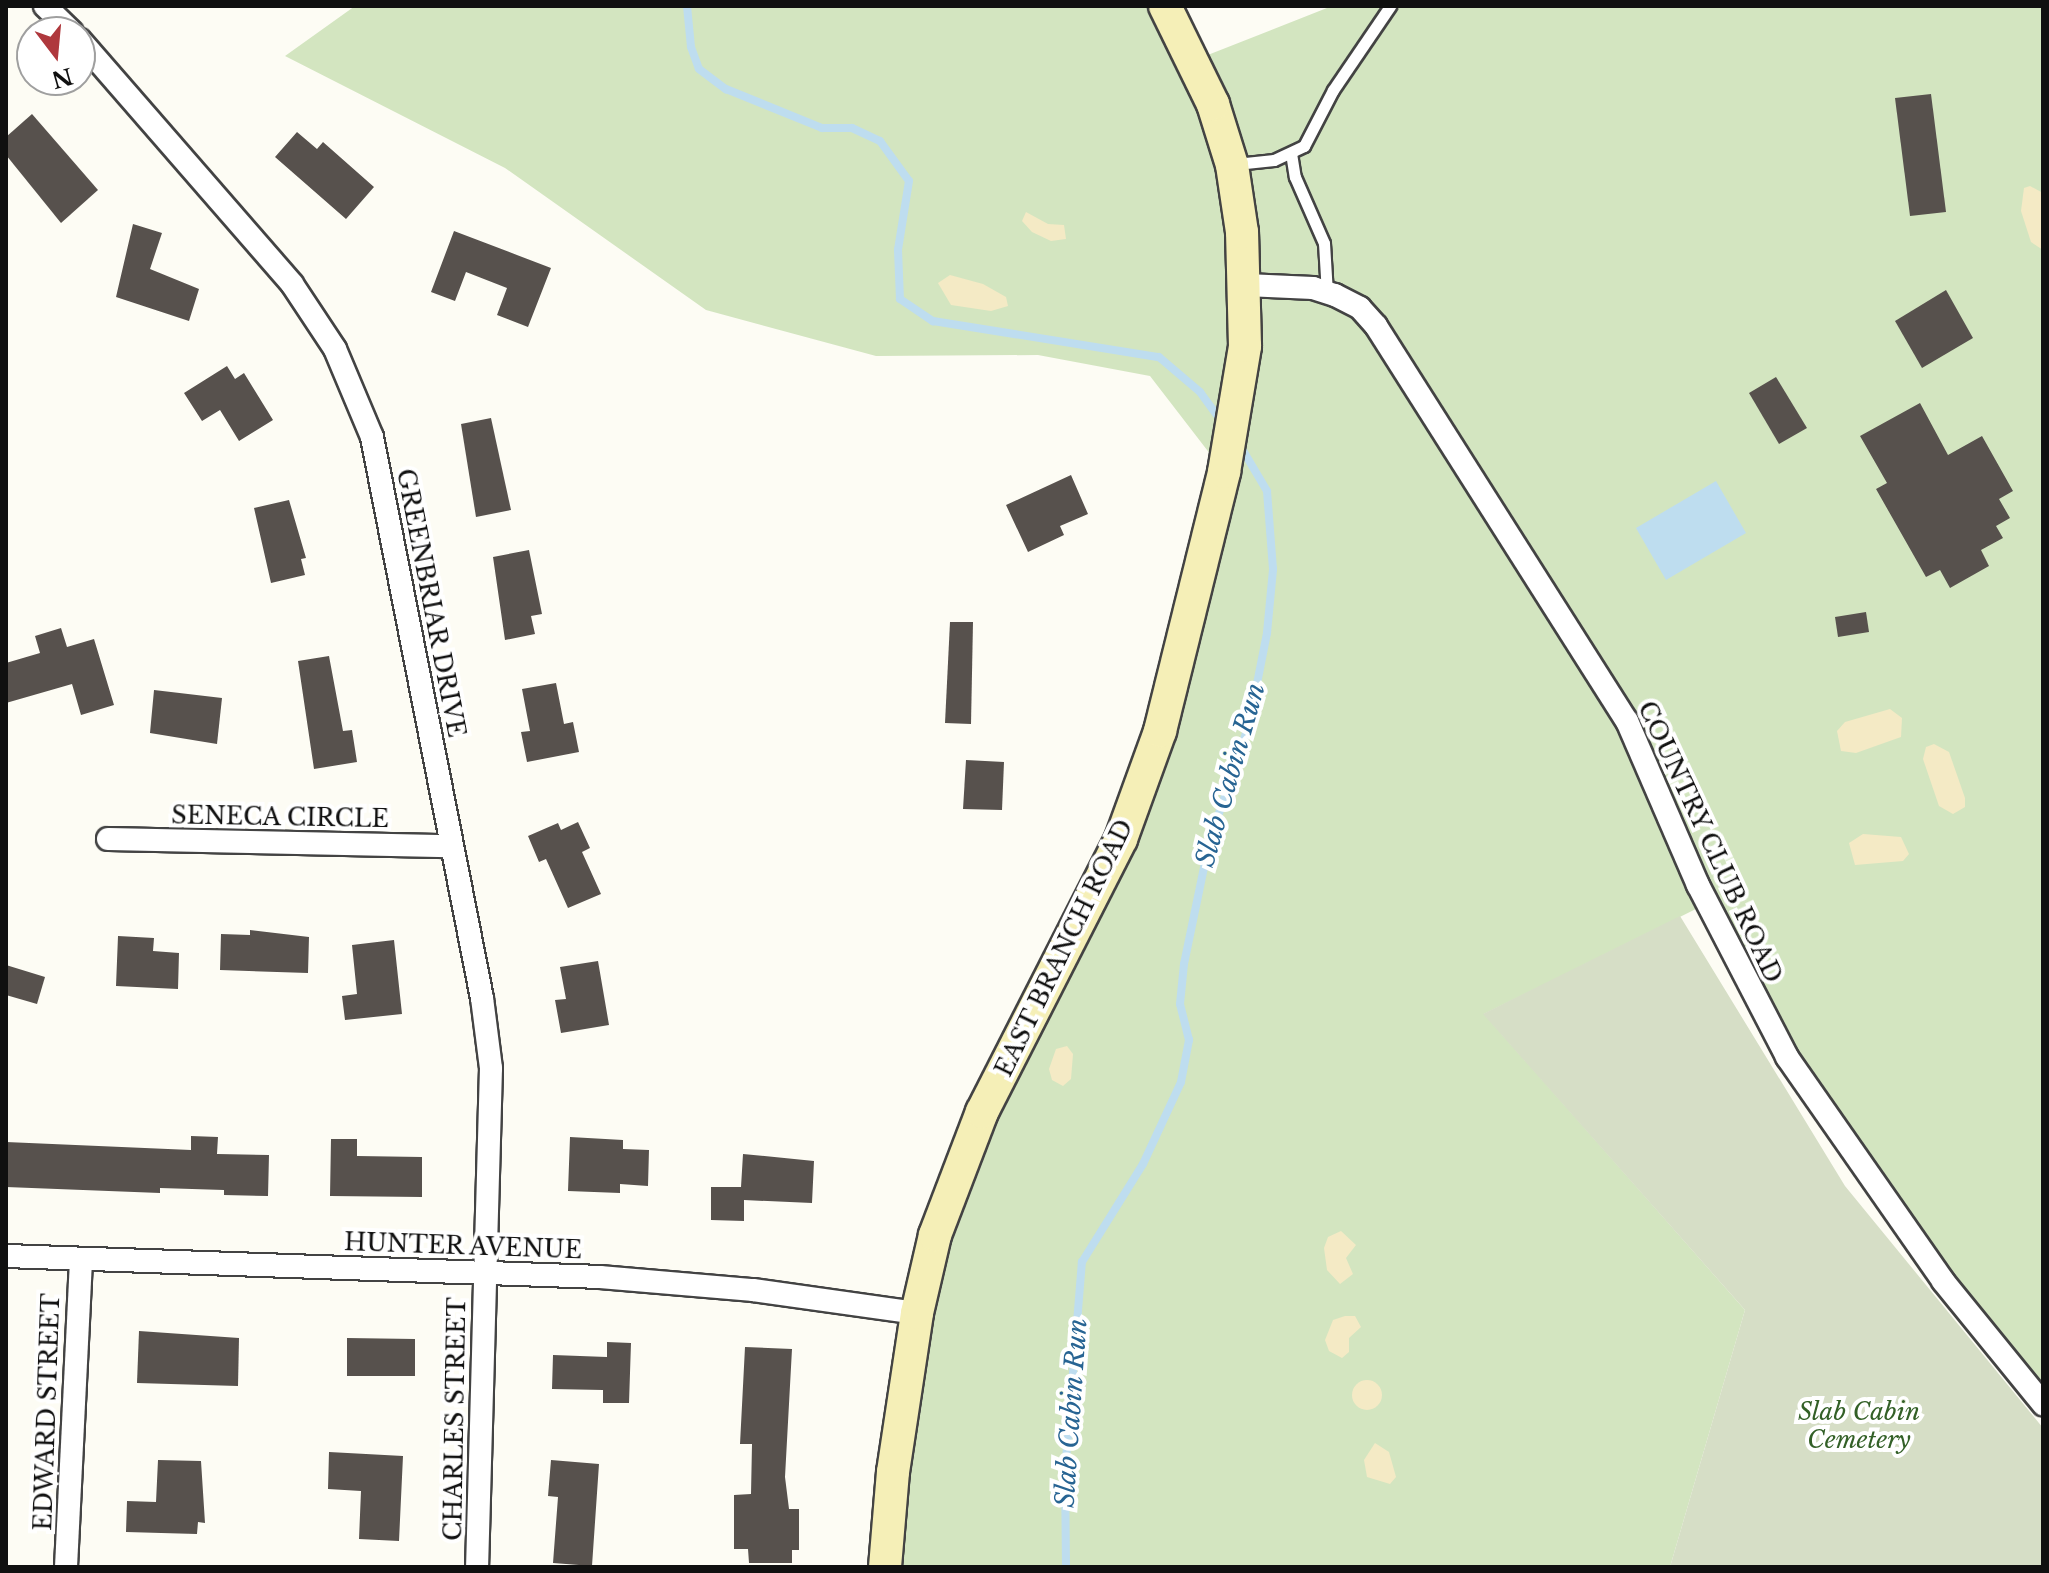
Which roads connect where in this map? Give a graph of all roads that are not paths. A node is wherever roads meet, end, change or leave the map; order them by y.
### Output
1 (1165, 6) edge
2 (1390, 6) edge
3 (96, 58) edge
4 (1291, 153) junction
5 (1232, 165) junction
6 (1246, 285) junction
7 (1327, 293) junction
8 (108, 839) dead end
9 (451, 846) junction
10 (6, 1256) edge
11 (81, 1259) junction
12 (485, 1271) junction
13 (917, 1313) junction
14 (2043, 1404) edge
15 (66, 1567) edge
16 (477, 1567) edge
17 (885, 1567) edge

1 - 5 main road, EAST BRANCH ROAD
2 - 4 lane
3 - 9 street, GREENBRIAR DRIVE
4 - 5 lane
4 - 7 lane
5 - 6 main road, EAST BRANCH ROAD
6 - 7 street, COUNTRY CLUB ROAD
6 - 13 main road, EAST BRANCH ROAD
7 - 14 street, COUNTRY CLUB ROAD
8 - 9 street, SENECA CIRCLE
9 - 12 street, GREENBRIAR DRIVE
10 - 11 street, HUNTER AVENUE
11 - 12 street, HUNTER AVENUE
11 - 15 street, EDWARD STREET
12 - 13 street, HUNTER AVENUE
12 - 16 street, CHARLES STREET
13 - 17 main road, EAST BRANCH ROAD

